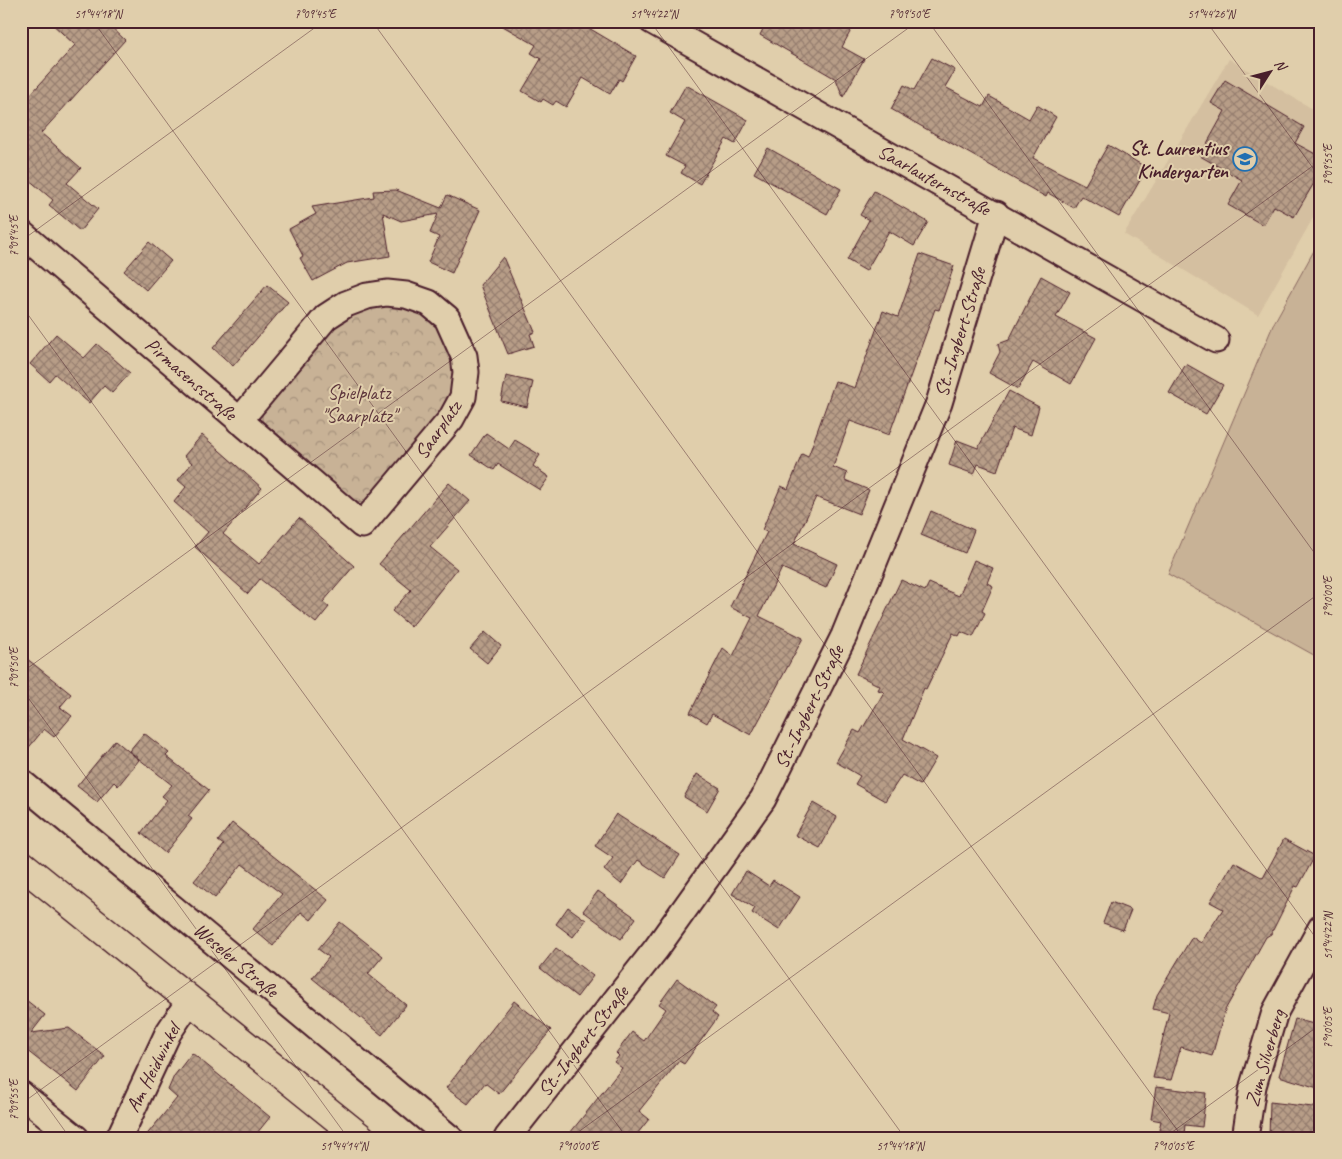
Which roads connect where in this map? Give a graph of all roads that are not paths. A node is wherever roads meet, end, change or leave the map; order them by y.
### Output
1 (652, 21) edge
2 (996, 214) junction
3 (21, 233) edge
4 (1216, 340) dead end
5 (239, 421) junction
6 (362, 525) joint
7 (21, 782) edge
8 (21, 864) edge
9 (1321, 928) edge
10 (190, 1000) junction
11 (21, 1094) edge
12 (76, 1138) edge
13 (119, 1138) edge
14 (361, 1138) edge
15 (450, 1138) edge
16 (507, 1138) edge
17 (1246, 1138) edge

1 - 2 street, Saarlauternstraße
2 - 4 street, Saarlauternstraße
2 - 16 street, St.-Ingbert-Straße
3 - 5 street, Pirmasensstraße
5 - 6 street, Pirmasensstraße
5 - 6 street, Saarplatz
7 - 15 street, Weseler Straße
8 - 10 main road
9 - 17 street, Zum Silverberg
10 - 13 street, Am Heidwinkel
10 - 14 main road
11 - 12 street

